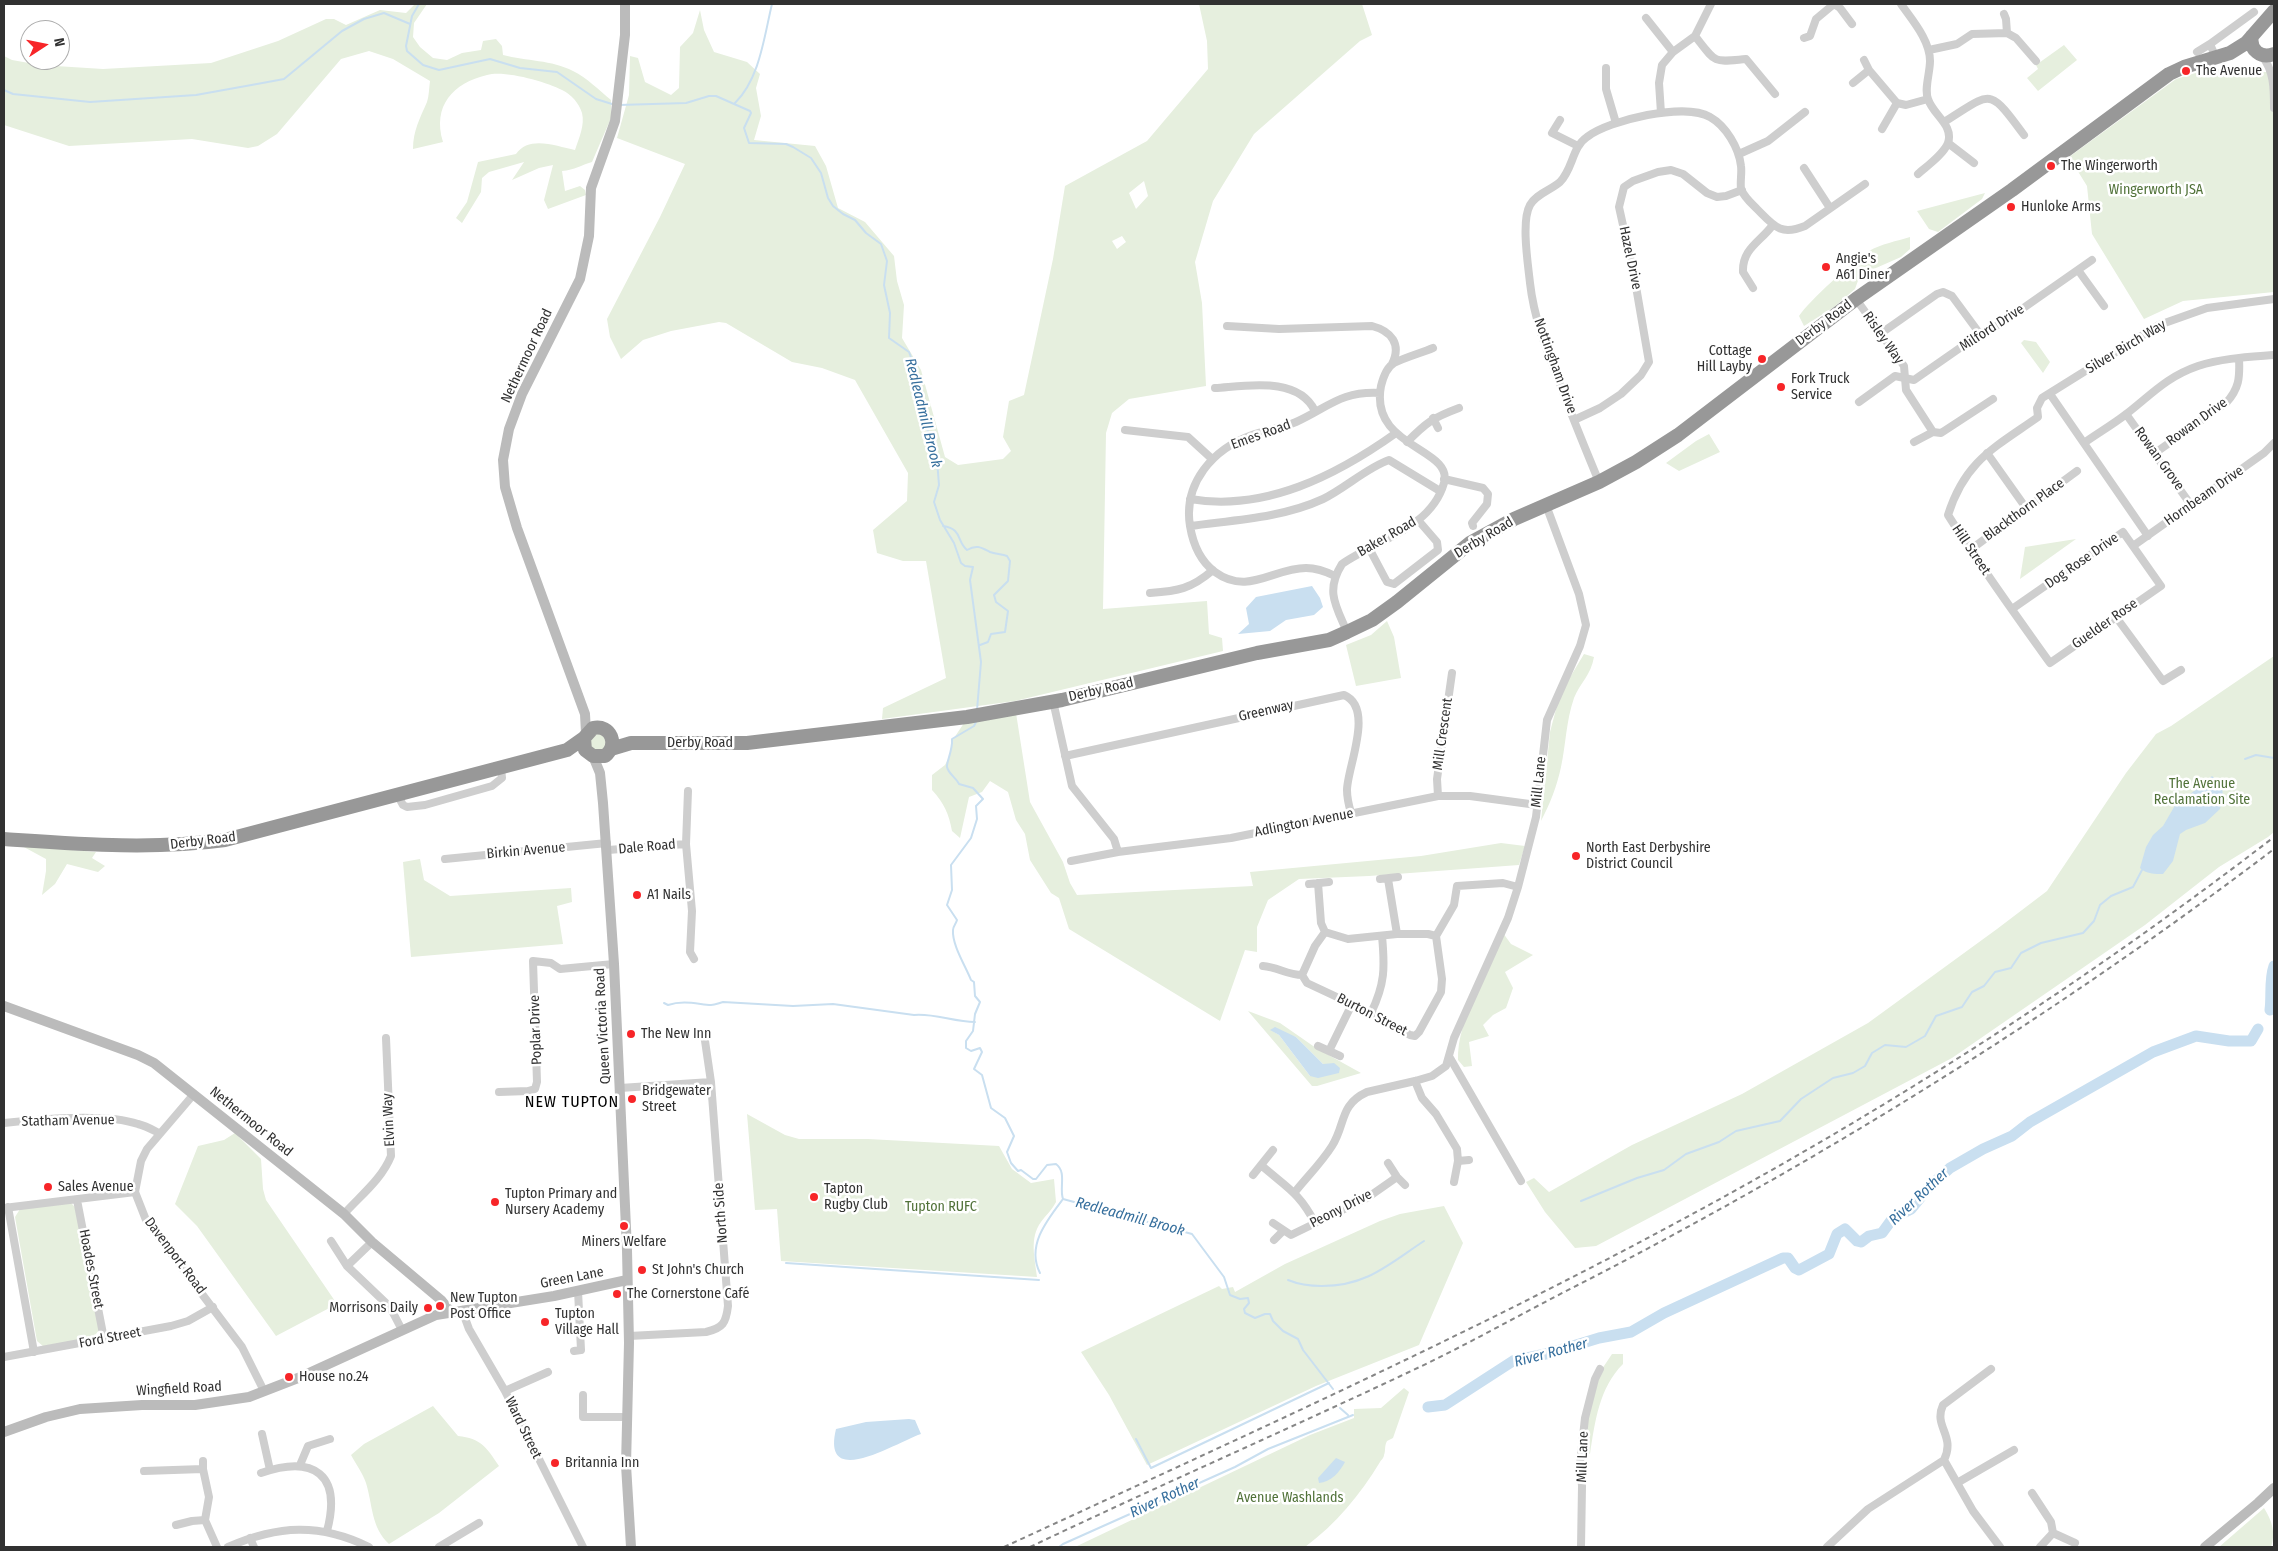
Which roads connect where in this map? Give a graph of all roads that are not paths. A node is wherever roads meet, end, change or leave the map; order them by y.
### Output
1 (625, 4) edge
2 (1711, 4) edge
3 (1834, 4) edge
4 (1901, 4) edge
5 (2274, 10) edge
6 (2254, 12) dead end
7 (2004, 14) dead end
8 (1646, 18) dead end
9 (1852, 24) dead end
10 (2274, 28) edge
11 (2255, 32) junction
12 (2007, 33) junction
13 (1695, 36) junction
14 (1804, 38) dead end
15 (2210, 44) junction
16 (1929, 50) junction
17 (1673, 52) junction
18 (2197, 52) dead end
19 (2265, 55) edge
20 (2223, 56) junction
21 (1864, 60) dead end
22 (2036, 61) dead end
23 (1606, 68) dead end
24 (1869, 70) junction
25 (2274, 77) edge
26 (1853, 83) dead end
27 (1775, 94) dead end
28 (1928, 99) junction
29 (1897, 103) junction
30 (2274, 108) edge
31 (1805, 112) dead end
32 (1661, 113) junction
33 (1560, 120) dead end
34 (1944, 122) junction
35 (1616, 123) junction
36 (1882, 129) dead end
37 (2024, 135) dead end
38 (1948, 143) junction
39 (1578, 146) junction
40 (1739, 154) junction
41 (1974, 163) dead end
42 (1804, 168) dead end
43 (1918, 174) dead end
44 (1866, 184) dead end
45 (1742, 190) junction
46 (1830, 208) junction
47 (1772, 226) junction
48 (2092, 260) dead end
49 (2078, 270) junction
50 (1753, 288) dead end
51 (1856, 299) junction
52 (2274, 299) edge
53 (2104, 306) dead end
54 (1227, 326) dead end
55 (1880, 334) junction
56 (1980, 334) junction
57 (1433, 348) dead end
58 (2274, 355) edge
59 (2239, 358) junction
60 (1392, 364) junction
61 (1905, 379) junction
62 (2068, 383) joint
63 (1215, 388) dead end
64 (1380, 393) junction
65 (2050, 394) junction
66 (1993, 399) dead end
67 (1859, 402) dead end
68 (1459, 408) dead end
69 (1315, 411) junction
70 (2126, 414) junction
71 (1433, 418) junction
72 (1574, 420) junction
73 (1438, 428) dead end
74 (1125, 430) dead end
75 (1933, 432) junction
76 (1396, 433) junction
77 (1407, 442) junction
78 (1914, 442) dead end
79 (2084, 443) junction
80 (2274, 443) edge
81 (2154, 453) junction
82 (1987, 454) junction
83 (1211, 458) junction
84 (2078, 471) dead end
85 (1444, 479) junction
86 (1599, 482) junction
87 (1440, 491) junction
88 (1190, 499) junction
89 (1546, 505) junction
90 (2191, 505) junction
91 (2026, 508) junction
92 (1418, 520) junction
93 (1190, 526) junction
94 (1473, 526) dead end
95 (2148, 536) junction
96 (2133, 546) junction
97 (1369, 548) junction
98 (1970, 550) junction
99 (1212, 570) junction
100 (1335, 576) junction
101 (2161, 586) joint
102 (1150, 593) dead end
103 (2012, 609) junction
104 (2116, 617) junction
105 (1347, 632) junction
106 (2050, 663) joint
107 (2181, 670) dead end
108 (1452, 673) dead end
109 (1053, 701) junction
110 (589, 733) junction
111 (567, 750) junction
112 (601, 750) junction
113 (1065, 756) junction
114 (688, 791) dead end
115 (1438, 796) junction
116 (1537, 805) junction
117 (1351, 814) junction
118 (4, 839) edge
119 (686, 844) junction
120 (607, 847) junction
121 (1118, 852) junction
122 (445, 859) dead end
123 (1072, 861) dead end
124 (1398, 877) dead end
125 (1380, 879) dead end
126 (1388, 879) junction
127 (1329, 882) dead end
128 (1318, 883) junction
129 (1309, 884) dead end
130 (1518, 887) junction
131 (1325, 932) junction
132 (1397, 934) junction
133 (1382, 936) junction
134 (1436, 936) junction
135 (694, 959) dead end
136 (614, 964) junction
137 (1263, 966) dead end
138 (1302, 975) junction
139 (1352, 1004) junction
140 (4, 1006) edge
141 (1371, 1013) junction
142 (704, 1034) dead end
143 (386, 1038) dead end
144 (1318, 1046) dead end
145 (1329, 1051) junction
146 (1340, 1056) dead end
147 (1450, 1058) junction
148 (711, 1082) junction
149 (1415, 1082) junction
150 (620, 1088) junction
151 (499, 1092) dead end
152 (194, 1094) junction
153 (4, 1123) edge
154 (160, 1134) junction
155 (1273, 1150) dead end
156 (1469, 1160) dead end
157 (1458, 1161) junction
158 (1388, 1163) dead end
159 (1260, 1165) junction
160 (1253, 1174) dead end
161 (1397, 1177) junction
162 (1521, 1181) dead end
163 (1454, 1182) dead end
164 (1405, 1185) dead end
165 (135, 1192) junction
166 (1295, 1192) junction
167 (77, 1200) junction
168 (6, 1208) edge
169 (344, 1214) junction
170 (1273, 1223) dead end
171 (1315, 1223) junction
172 (1283, 1231) junction
173 (1274, 1240) dead end
174 (331, 1242) dead end
175 (372, 1242) junction
176 (348, 1266) junction
177 (627, 1280) junction
178 (578, 1291) junction
179 (213, 1306) junction
180 (462, 1310) junction
181 (450, 1311) junction
182 (402, 1330) junction
183 (629, 1336) junction
184 (104, 1339) junction
185 (578, 1350) dead end
186 (34, 1352) junction
187 (4, 1356) edge
188 (1600, 1369) dead end
189 (1991, 1369) dead end
190 (548, 1372) dead end
191 (505, 1390) junction
192 (264, 1391) junction
193 (583, 1395) dead end
194 (627, 1417) junction
195 (4, 1432) edge
196 (262, 1434) dead end
197 (330, 1439) dead end
198 (2014, 1450) dead end
199 (1944, 1460) junction
200 (300, 1465) junction
201 (270, 1470) junction
202 (144, 1471) dead end
203 (261, 1473) dead end
204 (1957, 1483) junction
205 (2274, 1488) edge
206 (2032, 1493) dead end
207 (205, 1520) junction
208 (479, 1523) dead end
209 (176, 1525) dead end
210 (327, 1531) junction
211 (2053, 1533) junction
212 (250, 1538) junction
213 (2075, 1543) dead end
214 (217, 1547) edge
215 (228, 1547) edge
216 (254, 1547) edge
217 (369, 1547) edge
218 (439, 1547) edge
219 (583, 1547) edge
220 (631, 1547) edge
221 (1581, 1547) edge
222 (1827, 1547) edge
223 (2000, 1547) edge
224 (2040, 1547) edge
225 (2205, 1547) edge

1 - 110 street, Nethermoor Road
2 - 13 street
3 - 9 street
3 - 14 street
4 - 16 street
5 - 11 highway, Derby Road
6 - 15 street
7 - 12 street
8 - 17 street
10 - 11 highway
11 - 19 highway
11 - 20 highway, Derby Road
12 - 16 street
12 - 22 street
13 - 17 street
13 - 27 street
15 - 18 street
15 - 20 street
16 - 28 street
17 - 32 street
19 - 20 highway, Derby Road
19 - 25 street
20 - 51 highway, Derby Road
21 - 24 street
23 - 35 street
24 - 26 street
24 - 29 street
25 - 30 street
28 - 29 street
28 - 34 street
29 - 36 street
31 - 40 street
32 - 35 street
32 - 40 street
33 - 39 street
34 - 37 street
34 - 38 street
35 - 39 street
38 - 41 street
38 - 43 street
39 - 72 street, Nottingham Drive
40 - 45 street
42 - 46 street
44 - 46 street
45 - 47 street
45 - 72 street, Hazel Drive
46 - 47 street
47 - 50 street
48 - 49 street, Milford Drive
49 - 53 street
49 - 56 street, Milford Drive
51 - 55 street, Risley Way
51 - 86 highway, Derby Road
52 - 62 street, Silver Birch Way
54 - 60 street
55 - 56 street
55 - 61 street, Risley Way
56 - 61 street, Milford Drive
57 - 60 street
58 - 59 street
59 - 70 street
59 - 81 street, Rowan Drive
60 - 64 street
61 - 67 street, Milford Drive
61 - 75 street, Risley Way
62 - 65 street, Hill Street
63 - 69 street
64 - 69 street, Emes Road
64 - 76 street
65 - 79 street
65 - 82 street, Hill Street
66 - 75 street
68 - 71 street
69 - 83 street, Emes Road
70 - 79 street
70 - 81 street, Rowan Grove
71 - 73 street
71 - 77 street
72 - 86 street, Nottingham Drive
74 - 83 street
75 - 78 street
76 - 77 street
76 - 88 street
77 - 85 street
79 - 95 street
80 - 90 street, Hornbeam Drive
81 - 90 street, Rowan Grove
82 - 91 street
82 - 98 street, Hill Street
83 - 88 street, Emes Road
84 - 91 street, Blackthorn Place
85 - 87 street, Baker Road
85 - 94 street
86 - 89 highway, Derby Road
87 - 92 street, Baker Road
87 - 93 street
88 - 93 street, Emes Road
89 - 105 highway, Derby Road
89 - 116 street, Mill Lane
90 - 95 street, Hornbeam Drive
91 - 98 street, Blackthorn Place
92 - 97 street, Baker Road
92 - 97 street
93 - 99 street, Emes Road
95 - 96 street, Hornbeam Drive
96 - 101 street, Dog Rose Drive
96 - 103 street, Dog Rose Drive
97 - 100 street, Baker Road
98 - 103 street, Hill Street
99 - 100 street, Emes Road
99 - 102 street
100 - 105 street
101 - 104 street, Guelder Rose
103 - 106 street, Hill Street
104 - 106 street, Guelder Rose
104 - 107 street
105 - 109 highway, Derby Road
108 - 115 street, Mill Crescent
109 - 112 highway, Derby Road
109 - 113 street
110 - 111 highway
110 - 112 highway
110 - 112 highway
111 - 112 highway
111 - 118 highway, Derby Road
112 - 120 street, Queen Victoria Road
113 - 117 street, Greenway
113 - 121 street
114 - 119 street
115 - 116 street, Adlington Avenue
115 - 117 street, Adlington Avenue
116 - 130 street, Mill Lane
117 - 121 street, Adlington Avenue
119 - 120 street, Dale Road
119 - 135 street
120 - 122 street, Birkin Avenue
120 - 136 street, Queen Victoria Road
121 - 123 street, Adlington Avenue
124 - 126 street
125 - 126 street
126 - 132 street
127 - 128 street
128 - 129 street
128 - 131 street
130 - 134 street
130 - 147 street, Mill Lane
131 - 133 street
131 - 138 street
132 - 133 street
132 - 134 street
133 - 141 street
134 - 141 street, Burton Street
136 - 150 street, Queen Victoria Road
136 - 151 street, Poplar Drive
137 - 138 street, Burton Street
138 - 139 street, Burton Street
139 - 141 street, Burton Street
139 - 145 street
140 - 152 street, Nethermoor Road
142 - 148 street, North Side
143 - 169 street, Elvin Way
144 - 145 street
145 - 146 street
147 - 149 street
147 - 162 street
148 - 150 street
148 - 183 street, North Side
149 - 157 street
149 - 166 street
150 - 177 street, Queen Victoria Road
152 - 154 street
152 - 169 street, Nethermoor Road
153 - 154 street, Statham Avenue
154 - 165 street
155 - 159 street
156 - 157 street
157 - 163 street
158 - 161 street
159 - 160 street
159 - 166 street
161 - 164 street
161 - 171 street, Peony Drive
165 - 167 street
165 - 179 street, Davenport Road
166 - 171 street
167 - 168 street
167 - 184 street, Hoades Street
168 - 186 street
169 - 175 street, Nethermoor Road
170 - 172 street
171 - 172 street, Peony Drive
172 - 173 street
174 - 176 street
175 - 176 street
175 - 181 street, Nethermoor Road
176 - 182 street
177 - 178 street, Green Lane
177 - 183 street, Queen Victoria Road
178 - 180 street, Green Lane
178 - 185 street
179 - 184 street, Ford Street
179 - 192 street, Davenport Road
180 - 181 street, Wingfield Road
180 - 191 street, Ward Street
181 - 182 street, Wingfield Road
182 - 192 street, Wingfield Road
183 - 194 street, Queen Victoria Road
184 - 186 street, Ford Street
186 - 187 street, Ford Street
188 - 221 street, Mill Lane
189 - 199 street
190 - 191 street
191 - 219 street, Ward Street
192 - 195 street, Wingfield Road
193 - 194 street
194 - 220 street, Queen Victoria Road
196 - 201 street
197 - 200 street
198 - 204 street
199 - 204 street
199 - 222 street
200 - 201 street
200 - 210 street
201 - 203 street
202 - 207 street
204 - 223 street
205 - 225 street
206 - 211 street
207 - 209 street
207 - 214 street
208 - 218 street
210 - 212 street
210 - 217 street
211 - 213 street
211 - 224 street
212 - 215 street
212 - 216 street

